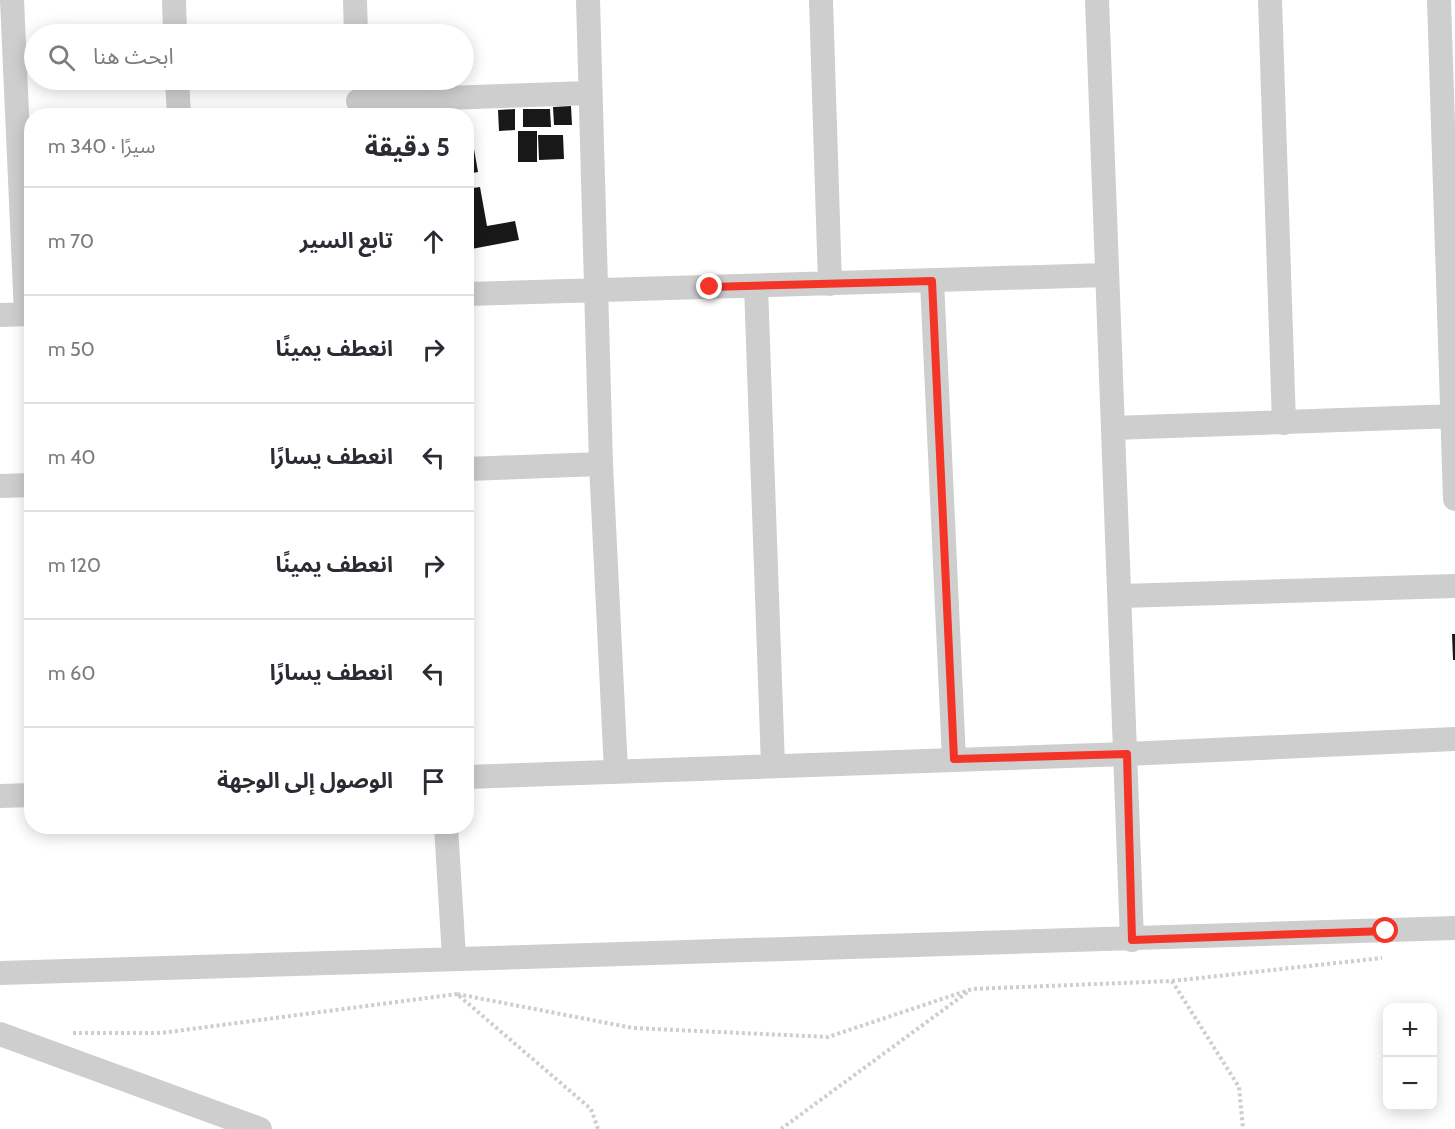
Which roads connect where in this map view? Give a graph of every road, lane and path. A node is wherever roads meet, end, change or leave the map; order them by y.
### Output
1 (12, 0) edge
2 (174, 0) edge
3 (355, 0) edge
4 (588, 0) edge
5 (821, 0) edge
6 (1097, 0) edge
7 (1270, 0) edge
8 (1439, 0) edge
9 (175, 24) edge
10 (356, 24) edge
11 (177, 90) edge
12 (590, 93) junction
13 (358, 99) edge
14 (1449, 104) edge
15 (178, 108) edge
16 (9, 145) edge
17 (1452, 267) edge
18 (24, 272) edge
19 (1106, 275) junction
20 (932, 281) junction
21 (830, 284) junction
22 (756, 286) junction
23 (596, 289) junction
24 (474, 294) edge
25 (24, 314) edge
26 (0, 315) edge
27 (1454, 416) edge
28 (1284, 423) junction
29 (1113, 428) junction
30 (601, 464) junction
31 (474, 468) edge
32 (24, 485) edge
33 (0, 486) edge
34 (1455, 499) edge
35 (1455, 586) edge
36 (1121, 596) junction
37 (1455, 739) edge
38 (1127, 754) junction
39 (954, 759) junction
40 (773, 766) junction
41 (616, 771) junction
42 (474, 777) edge
43 (24, 795) edge
44 (0, 796) edge
45 (446, 834) edge
46 (1455, 928) edge
47 (1132, 940) junction
48 (453, 957) junction
49 (1393, 957) dead end
50 (0, 973) edge
51 (1172, 981) junction
52 (972, 989) junction
53 (457, 994) junction
54 (69, 1033) dead end
55 (0, 1034) edge
56 (260, 1129) edge
57 (598, 1129) edge
58 (781, 1129) edge
59 (1243, 1129) edge

1 - 16 street
2 - 9 street
3 - 10 street
4 - 12 street
5 - 21 street
6 - 19 street
7 - 28 street
8 - 14 street
11 - 15 street
12 - 13 street
12 - 23 street
14 - 17 street
16 - 18 street
17 - 27 street
19 - 20 street
19 - 29 street
20 - 21 street
20 - 39 street
21 - 22 street
22 - 23 street
22 - 40 street
23 - 24 street
23 - 30 street
25 - 26 street
27 - 28 street
27 - 34 street
28 - 29 street
29 - 36 street
30 - 31 street
30 - 41 street
32 - 33 street
35 - 36 street
36 - 38 street
37 - 38 street
38 - 39 street
38 - 47 street
39 - 40 street
40 - 41 street
41 - 42 street
43 - 44 street
45 - 48 street
46 - 47 street
47 - 48 street
48 - 50 street
49 - 51 path
51 - 52 path
51 - 59 path
52 - 53 path
52 - 58 path
53 - 54 path
53 - 57 path
55 - 56 street

